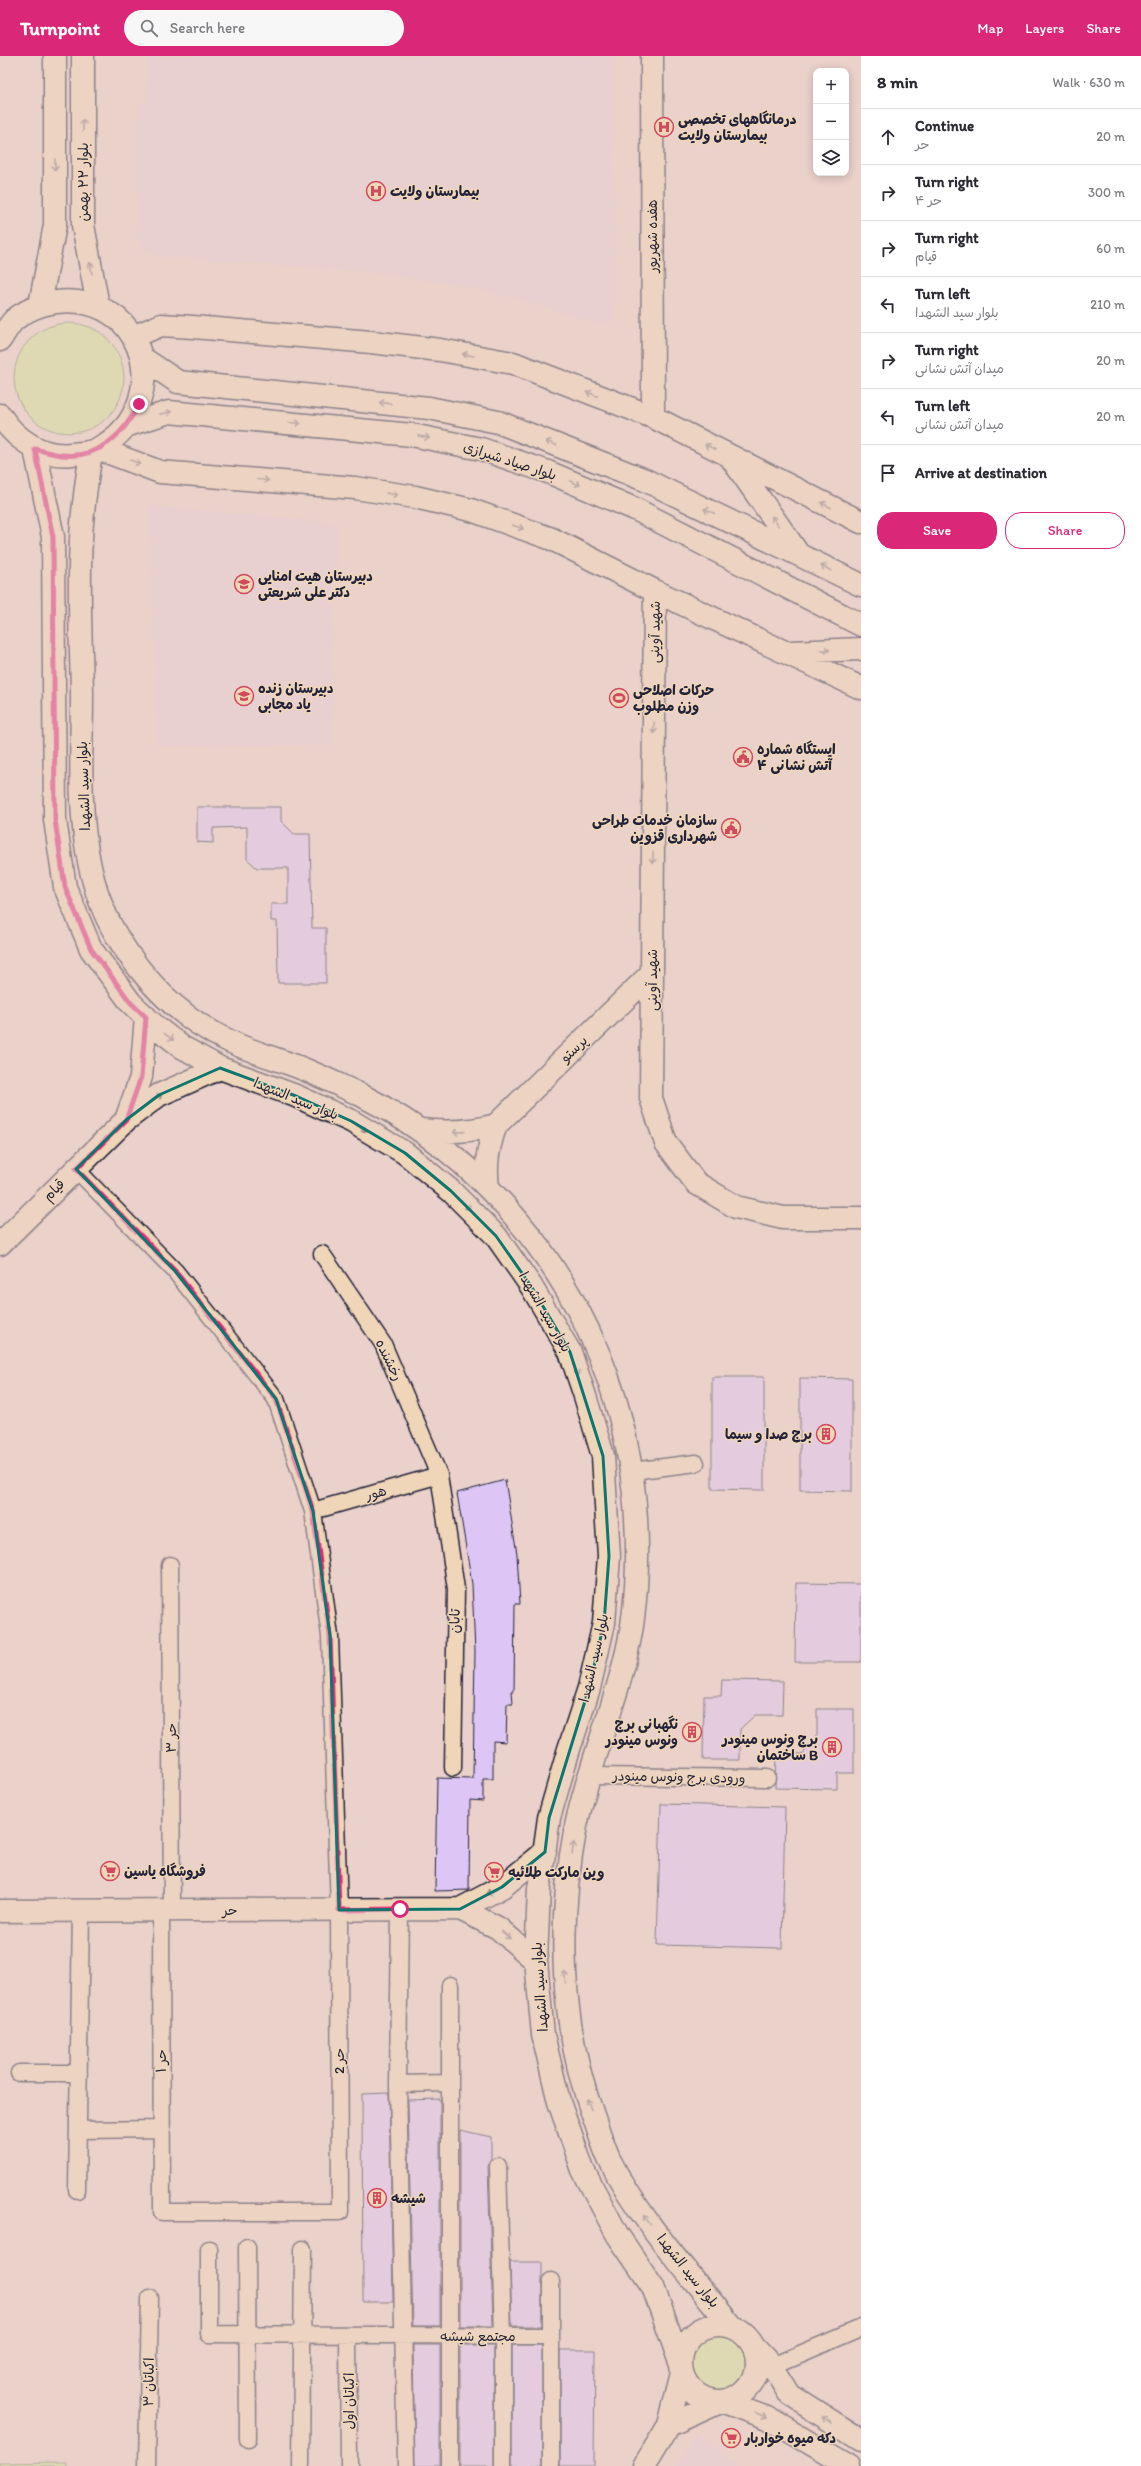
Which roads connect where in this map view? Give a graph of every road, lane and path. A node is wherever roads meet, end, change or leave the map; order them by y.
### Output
1 (55, 56) edge
2 (83, 56) edge
3 (652, 56) edge
4 (40, 305) junction
5 (98, 306) junction
6 (7, 319) edge
7 (133, 337) junction
8 (0, 340) edge
9 (142, 358) junction
10 (653, 417) junction
11 (128, 425) junction
12 (3, 426) edge
13 (35, 449) junction
14 (95, 450) junction
15 (731, 458) junction
16 (861, 522) edge
17 (797, 553) junction
18 (861, 585) edge
19 (655, 591) junction
20 (861, 625) edge
21 (861, 649) edge
22 (788, 652) junction
23 (861, 688) edge
24 (652, 973) junction
25 (146, 1017) junction
26 (220, 1068) junction
27 (126, 1120) junction
28 (496, 1125) junction
29 (421, 1130) junction
30 (76, 1169) junction
31 (488, 1188) junction
32 (861, 1218) edge
33 (0, 1244) edge
34 (322, 1254) dead end
35 (621, 1421) junction
36 (595, 1430) junction
37 (696, 1463) dead end
38 (439, 1475) junction
39 (632, 1479) junction
40 (605, 1492) junction
41 (313, 1511) junction
42 (170, 1565) dead end
43 (453, 1768) dead end
44 (590, 1776) junction
45 (767, 1778) dead end
46 (544, 1852) junction
47 (400, 1909) junction
48 (460, 1909) junction
49 (166, 1910) junction
50 (339, 1910) junction
51 (0, 1911) edge
52 (81, 1911) junction
53 (536, 1961) junction
54 (450, 1985) dead end
55 (20, 2073) dead end
56 (79, 2073) junction
57 (449, 2083) junction
58 (398, 2084) junction
59 (162, 2129) junction
60 (80, 2130) junction
61 (498, 2166) dead end
62 (77, 2190) dead end
63 (162, 2212) joint
64 (247, 2247) dead end
65 (209, 2249) dead end
66 (303, 2249) dead end
67 (551, 2281) dead end
68 (150, 2298) dead end
69 (732, 2327) junction
70 (861, 2328) edge
71 (248, 2334) junction
72 (303, 2334) junction
73 (348, 2336) junction
74 (404, 2336) junction
75 (450, 2336) junction
76 (503, 2336) junction
77 (551, 2336) junction
78 (754, 2347) junction
79 (772, 2366) junction
80 (681, 2369) junction
81 (722, 2402) junction
82 (669, 2425) junction
83 (248, 2439) dead end
84 (861, 2440) edge
85 (147, 2466) edge
86 (301, 2466) edge
87 (349, 2466) edge
88 (406, 2466) edge
89 (450, 2466) edge
90 (503, 2466) edge
91 (551, 2466) edge
92 (644, 2466) edge
93 (849, 2466) edge

1 -> 4 main road, بلوار ۲۲ بهمن
5 -> 2 main road, بلوار ۲۲ بهمن
3 - 10 main road, هفده شهریور
4 - 5 main road
4 - 6 main road
5 - 7 main road
6 - 8 main road
7 - 9 main road
10 -> 7 main road
9 - 11 main road
17 -> 9 main road, بلوار صیاد شیرازی
15 -> 10 main road
11 - 14 main road
11 -> 20 main road, بلوار صیاد شیرازی
12 - 13 main road
13 - 14 main road
13 - 25 main road, بلوار سید الشهدا
14 -> 19 main road
14 - 29 main road, بلوار سید الشهدا
16 -> 15 main road
17 -> 15 main road
18 -> 17 main road, بلوار صیاد شیرازی
19 - 22 main road
19 -> 24 main road, شهید آوینی
22 -> 21 main road
22 - 23 main road
24 - 28 main road, پرستو
24 - 32 main road, شهید آوینی
25 -> 26 main road, بلوار سید الشهدا
25 - 27 main road, قیام
27 -> 26 main road, قیام
26 -> 36 main road, بلوار سید الشهدا
27 - 30 main road, قیام
28 -> 29 main road, پرستو
28 - 31 main road, پرستو
29 - 31 main road, بلوار سید الشهدا
30 - 33 main road, قیام
30 - 41 street, حر 2
31 - 35 main road, بلوار سید الشهدا
34 - 38 street, رخشنده
35 - 36 main road
35 - 39 main road, بلوار سید الشهدا
36 - 40 main road, بلوار سید الشهدا
37 - 39 street
38 - 41 street, هور
38 - 43 street, تابان
39 - 40 main road
39 - 44 main road, بلوار سید الشهدا
40 - 46 main road, بلوار سید الشهدا
41 - 50 street, حر 2
42 - 49 street, حر ۳
44 - 45 street, ورودی برج ونوس مینودر
69 -> 44 main road, بلوار سید الشهدا
46 -> 48 main road, حر
46 - 53 main road, بلوار سید الشهدا
47 - 48 main road, حر
47 - 50 main road, حر
47 - 58 street
48 -> 53 main road, حر
49 - 50 main road, حر
49 - 52 main road, حر
49 - 59 street, حر ۱
50 - 63 street, حر 2
51 - 52 main road, حر
52 - 56 street
53 - 80 main road, بلوار سید الشهدا
54 - 57 street
55 - 56 street
56 - 60 street
57 - 58 street
57 - 75 street
58 - 74 street
59 - 60 street
59 - 63 street, حر ۱
60 - 62 street
61 - 76 street
64 - 71 street
65 - 71 street, مجتمع شیشه
66 - 72 street
67 - 77 street
68 - 85 street, اکباتان ۳
69 - 78 main road
69 - 80 main road
70 - 79 street
71 - 72 street, مجتمع شیشه
71 - 83 street
72 - 73 street, مجتمع شیشه
72 - 86 street
73 - 74 street, مجتمع شیشه
73 - 87 street, اکباتان اول
74 - 75 street, مجتمع شیشه
74 - 88 street
75 - 76 street, مجتمع شیشه
75 - 89 street
76 - 77 street, مجتمع شیشه
76 - 90 street
77 - 91 street
78 - 79 main road
78 - 81 main road
84 -> 79 main road
80 - 81 main road
80 - 82 main road
81 - 82 main road
81 -> 93 main road
82 - 92 main road

